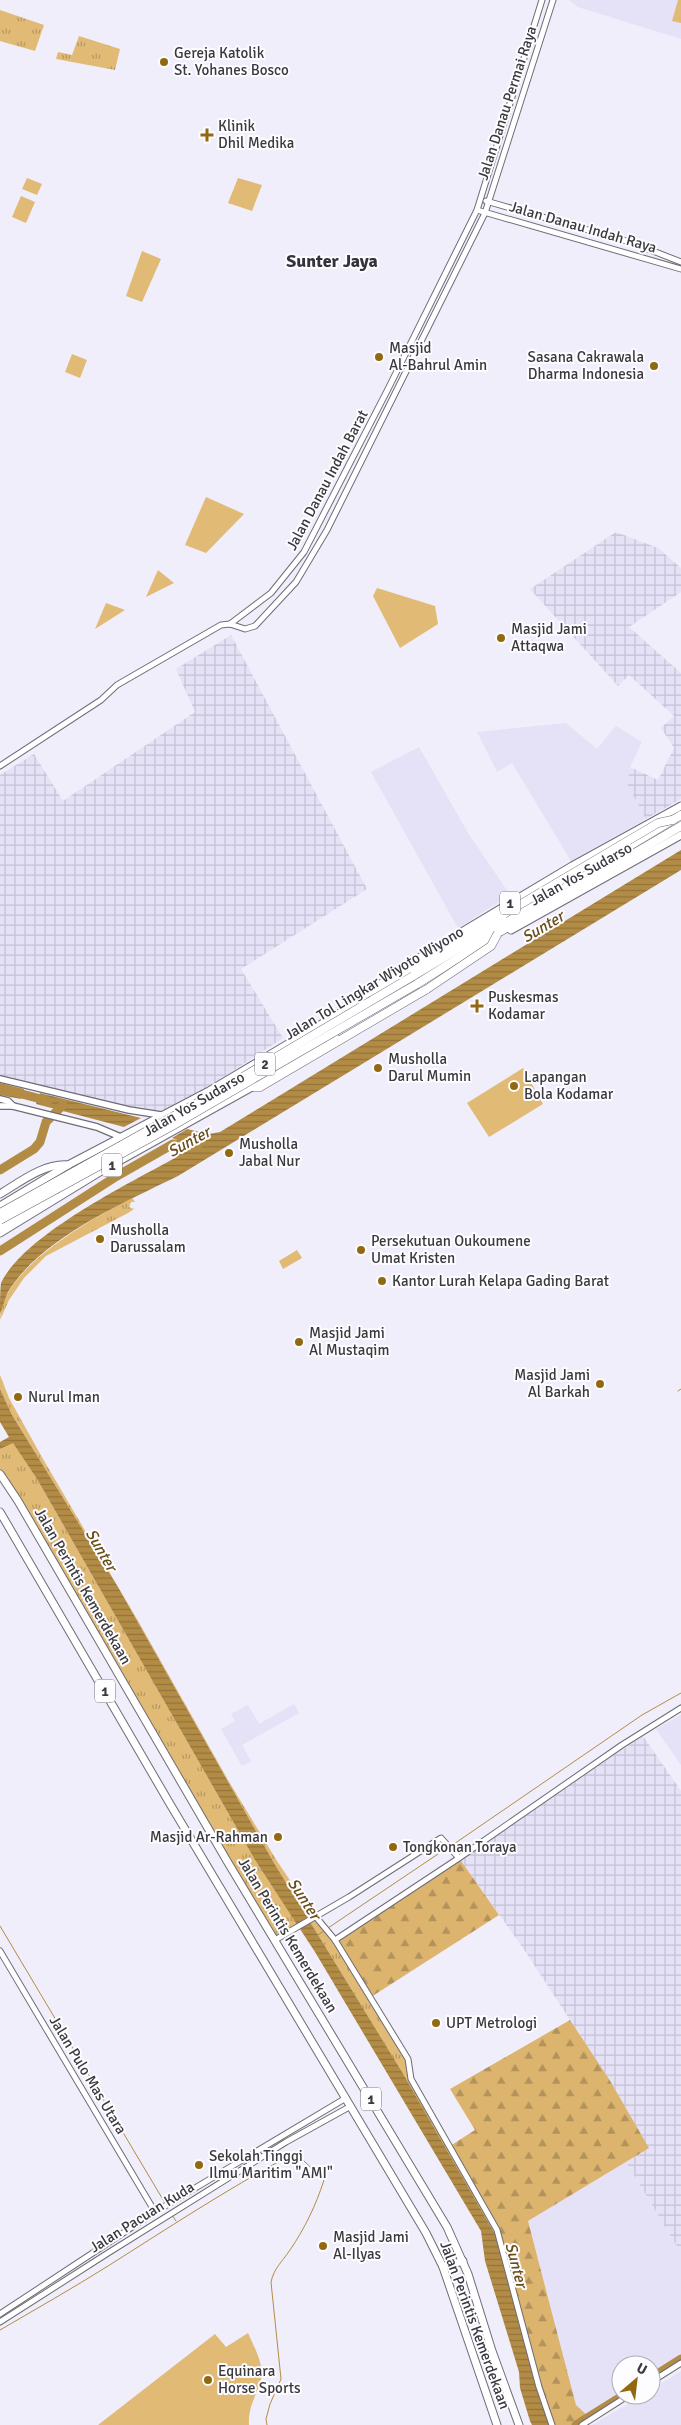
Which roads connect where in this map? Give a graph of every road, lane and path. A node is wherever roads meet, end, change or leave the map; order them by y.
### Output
1 (542, 0) edge
2 (553, 0) edge
3 (480, 200) junction
4 (488, 203) junction
5 (477, 209) junction
6 (486, 212) junction
7 (630, 242) junction
8 (626, 251) junction
9 (681, 262) edge
10 (681, 269) edge
11 (230, 624) junction
12 (0, 766) edge
13 (681, 806) edge
14 (681, 813) edge
15 (672, 820) junction
16 (681, 826) edge
17 (628, 835) junction
18 (681, 835) edge
19 (639, 838) junction
20 (498, 933) junction
21 (403, 976) junction
22 (386, 980) junction
23 (413, 987) dead end
24 (355, 1006) junction
25 (345, 1010) junction
26 (362, 1017) dead end
27 (0, 1079) edge
28 (252, 1087) junction
29 (0, 1099) edge
30 (0, 1106) edge
31 (12, 1106) junction
32 (154, 1119) junction
33 (124, 1138) junction
34 (68, 1165) junction
35 (0, 1194) edge
36 (56, 1197) junction
37 (11, 1200) junction
38 (0, 1201) edge
39 (0, 1206) edge
40 (0, 1213) edge
41 (21, 1215) junction
42 (0, 1220) edge
43 (0, 1232) edge
44 (0, 1474) edge
45 (0, 1512) edge
46 (681, 1708) edge
47 (457, 1856) junction
48 (316, 1918) junction
49 (335, 1938) junction
50 (275, 1940) junction
51 (0, 1951) edge
52 (346, 2098) junction
53 (351, 2106) junction
54 (156, 2212) junction
55 (463, 2260) junction
56 (442, 2267) junction
57 (0, 2314) edge
58 (0, 2322) edge
59 (681, 2363) edge
60 (661, 2376) edge
61 (613, 2405) edge
62 (497, 2425) edge
63 (519, 2425) edge
64 (552, 2425) edge
65 (582, 2425) edge

1 - 3 street, Jalan Danau Permai Raya
2 - 4 street, Jalan Danau Permai Raya
3 - 4 street, Jalan Danau Indah Raya
3 - 5 street, Jalan Danau Indah Barat
4 - 6 street, Jalan Danau Permai Raya
4 - 7 street, Jalan Danau Indah Raya
5 - 6 street, Jalan Danau Indah Raya
5 - 11 street, Jalan Danau Indah Barat
6 - 8 street, Jalan Danau Indah Raya
6 - 11 street, Jalan Danau Indah Barat
7 - 8 street
7 - 9 street, Jalan Danau Indah Raya
8 - 10 street, Jalan Danau Indah Raya
11 - 12 street
13 - 17 highway, Jalan Yos Sudarso / 1
14 - 15 highway, Jalan Tol Lingkar Wiyoto Wiyono / 2
14 - 19 highway, Jalan Yos Sudarso / 1
15 - 22 highway, bridge
15 - 40 highway, Jalan Tol Lingkar Wiyoto Wiyono / 2, bridge
16 - 20 highway, Jalan Tol Lingkar Wiyoto Wiyono / 2
17 - 19 highway
17 - 22 highway, Jalan Yos Sudarso / 1
18 - 28 highway, Jalan Yos Sudarso / 1
19 - 21 highway, Jalan Yos Sudarso / 1
20 - 28 highway, bridge
20 - 42 highway, Jalan Tol Lingkar Wiyoto Wiyono / 2, bridge
21 - 23 highway
21 - 24 highway, Jalan Yos Sudarso / 1
22 - 25 highway, Jalan Yos Sudarso / 1
24 - 25 highway, Jalan Yos Sudarso / 1
24 - 26 highway
25 - 32 highway, Jalan Yos Sudarso / 1
27 - 32 main road
28 - 36 highway, Jalan Yos Sudarso / 1
29 - 31 main road
30 - 31 main road
31 - 33 main road
32 - 33 highway, Jalan Yos Sudarso / 1
33 - 34 highway, Jalan Yos Sudarso / 1
34 - 35 highway
34 - 37 highway, Jalan Yos Sudarso / 1
34 - 38 highway, Jalan Yos Sudarso / 1
36 - 41 highway, Jalan Yos Sudarso / 1
36 - 43 highway, Jalan Yos Sudarso / 1
37 - 39 highway, Jalan Yos Sudarso / 1
37 - 41 highway
41 - 43 highway, Jalan Yos Sudarso / 1
44 - 50 highway, Jalan Perintis Kemerdekaan / 1
45 - 52 highway, Jalan Perintis Kemerdekaan / 1
46 - 47 street
47 - 48 street
47 - 49 street
48 - 49 street
48 - 50 street
49 - 64 street
50 - 55 highway, Jalan Perintis Kemerdekaan / 1
51 - 54 street, Jalan Pulo Mas Utara
52 - 53 highway, Jalan Perintis Kemerdekaan / 1
52 - 54 street
53 - 56 highway, Jalan Perintis Kemerdekaan / 1
53 - 58 street, Jalan Pacuan Kuda
54 - 57 street
55 - 56 highway
55 - 63 highway, Jalan Perintis Kemerdekaan / 1
56 - 62 highway, Jalan Perintis Kemerdekaan / 1
59 - 60 street
61 - 65 street

